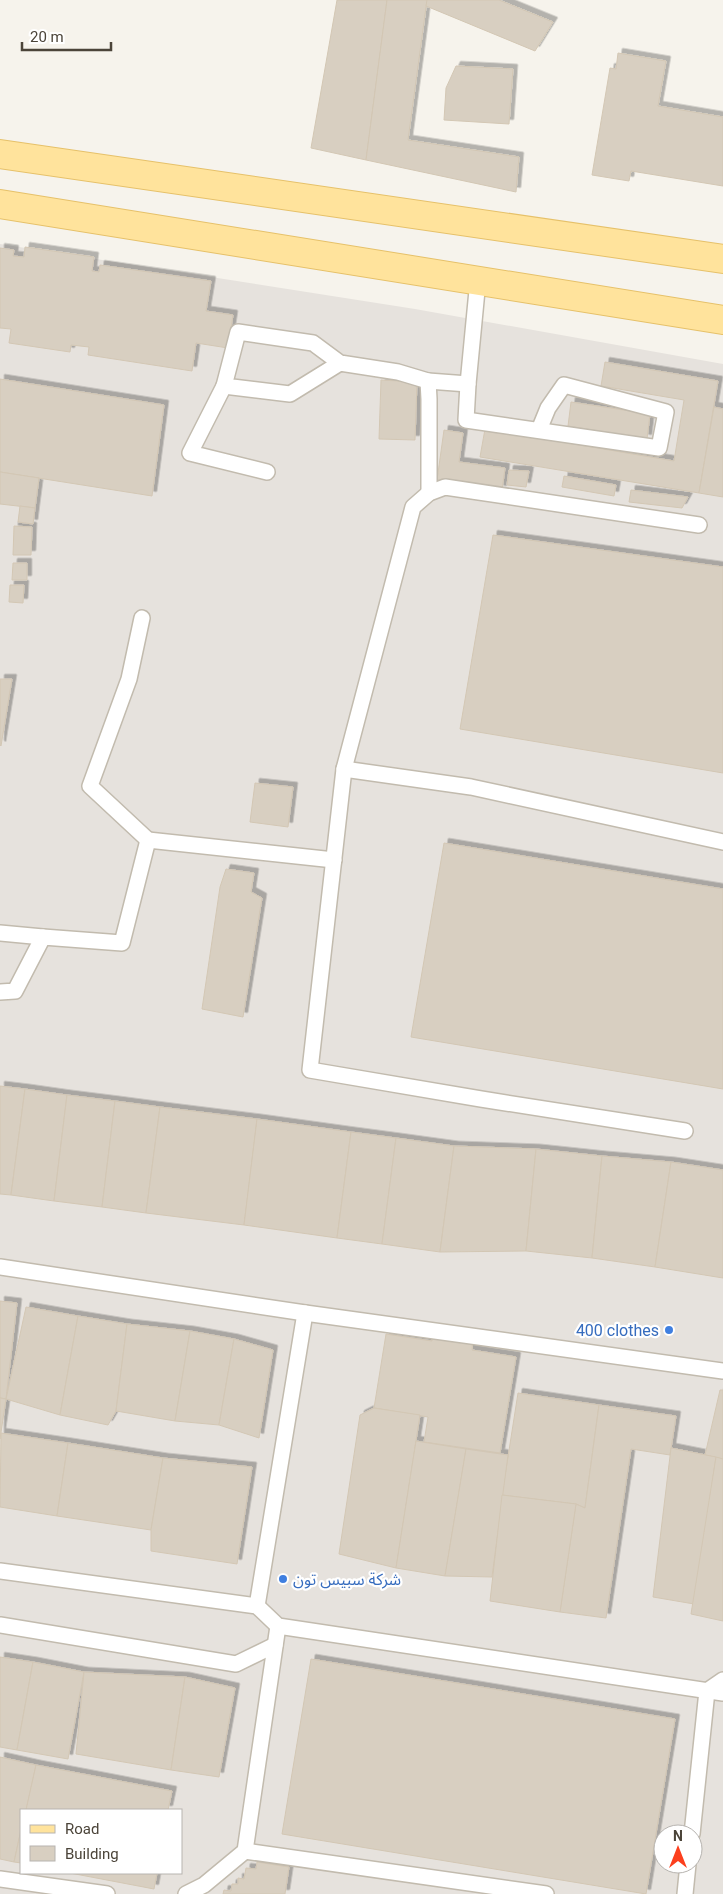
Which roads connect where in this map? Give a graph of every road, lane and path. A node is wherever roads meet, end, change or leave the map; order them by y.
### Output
1 (0, 154) edge
2 (0, 204) edge
3 (723, 259) edge
4 (478, 280) junction
5 (723, 320) edge
6 (340, 363) junction
7 (428, 381) junction
8 (468, 384) junction
9 (224, 386) junction
10 (539, 430) junction
11 (267, 472) dead end
12 (429, 493) junction
13 (699, 525) dead end
14 (142, 618) dead end
15 (344, 769) junction
16 (148, 840) junction
17 (723, 842) edge
18 (334, 860) junction
19 (0, 933) edge
20 (43, 937) junction
21 (0, 992) edge
22 (685, 1130) dead end
23 (0, 1267) edge
24 (305, 1313) junction
25 (723, 1371) edge
26 (0, 1571) edge
27 (257, 1606) junction
28 (0, 1625) edge
29 (278, 1626) junction
30 (275, 1645) junction
31 (723, 1680) edge
32 (707, 1691) junction
33 (723, 1693) edge
34 (693, 1824) edge
35 (246, 1852) junction
36 (687, 1874) edge
37 (0, 1879) edge
38 (107, 1894) edge
39 (186, 1894) edge
40 (546, 1894) edge
41 (685, 1894) edge

1 - 3 main road
2 - 4 main road
4 - 5 main road
4 - 8 lane
6 - 7 lane
6 - 9 lane
6 - 9 lane
7 - 8 lane
7 - 12 lane
8 - 10 lane
9 - 11 lane
10 - 10 lane
12 - 13 lane
12 - 15 lane
14 - 16 lane
15 - 17 lane
15 - 18 lane
16 - 18 lane
16 - 20 lane
18 - 22 lane
19 - 20 lane
20 - 21 lane
23 - 24 lane
24 - 25 lane
24 - 27 lane
26 - 27 lane
27 - 29 lane
28 - 30 lane
29 - 30 lane
29 - 32 lane
30 - 35 lane
31 - 32 lane
32 - 33 lane
32 - 34 lane
35 - 39 lane
35 - 40 lane
36 - 41 lane
37 - 38 lane

